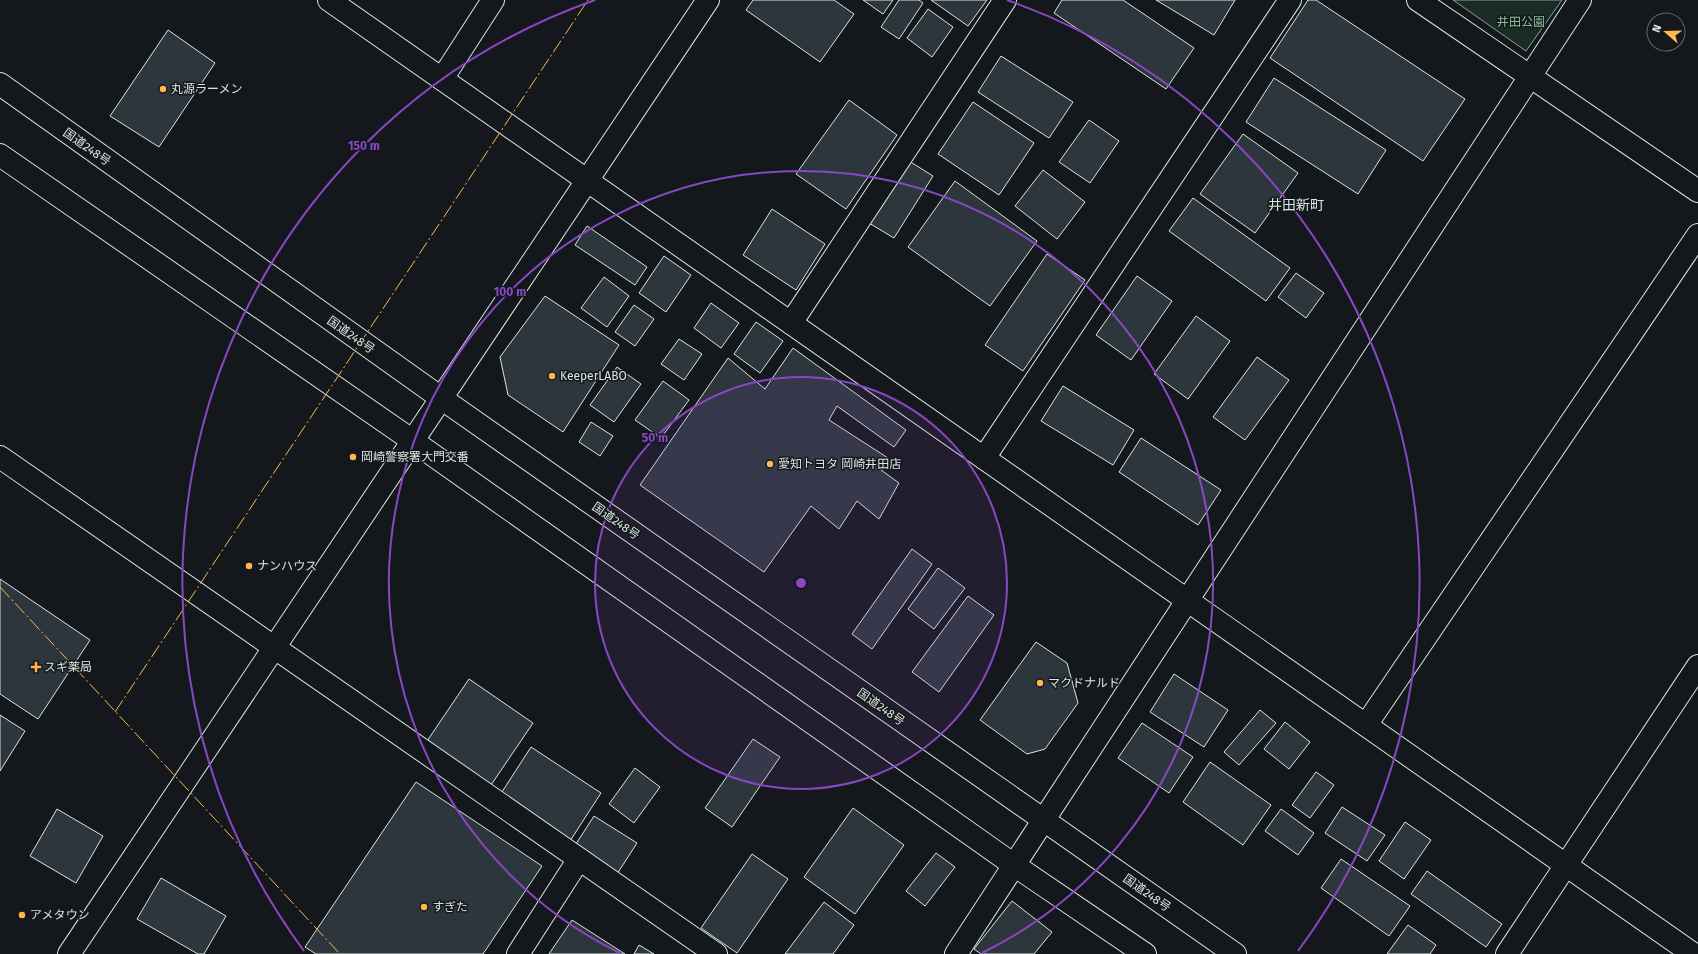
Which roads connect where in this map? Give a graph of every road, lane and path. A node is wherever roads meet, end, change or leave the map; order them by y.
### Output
1 (329, 0) edge
2 (493, 0) edge
3 (708, 0) edge
4 (1005, 0) edge
5 (1290, 0) edge
6 (1418, 0) edge
7 (1580, 0) edge
8 (1530, 76) junction
9 (442, 79) junction
10 (0, 84) edge
11 (0, 155) edge
12 (587, 180) junction
13 (1698, 191) edge
14 (1698, 235) edge
15 (790, 322) junction
16 (441, 398) junction
17 (413, 441) junction
18 (0, 457) edge
19 (984, 458) junction
20 (1187, 600) junction
21 (274, 647) junction
22 (1698, 666) edge
23 (1366, 725) junction
24 (1043, 821) junction
25 (579, 859) junction
26 (1014, 865) junction
27 (1566, 865) junction
28 (69, 954) edge
29 (518, 954) edge
30 (716, 954) edge
31 (956, 954) edge
32 (1145, 954) edge
33 (1235, 954) edge
34 (1507, 954) edge
35 (1693, 954) edge

1 - 9 main road
2 - 9 main road
3 - 12 main road
4 - 15 main road
5 - 19 main road
6 - 8 main road
7 - 8 main road
8 - 13 main road
8 - 20 main road
9 - 12 main road
10 - 16 main road, 国道248号
11 - 17 main road
12 - 15 main road
12 - 16 main road
14 - 23 main road
15 - 19 main road
16 - 17 main road
16 - 24 main road, 国道248号
17 - 21 main road
17 - 26 main road
18 - 21 main road
19 - 20 main road
20 - 23 main road
20 - 24 main road
21 - 25 main road
21 - 28 main road
22 - 27 main road
23 - 27 main road
24 - 26 main road
24 - 33 main road, 国道248号
25 - 29 main road
25 - 30 main road
26 - 31 main road
26 - 32 main road
27 - 34 main road
27 - 35 main road

